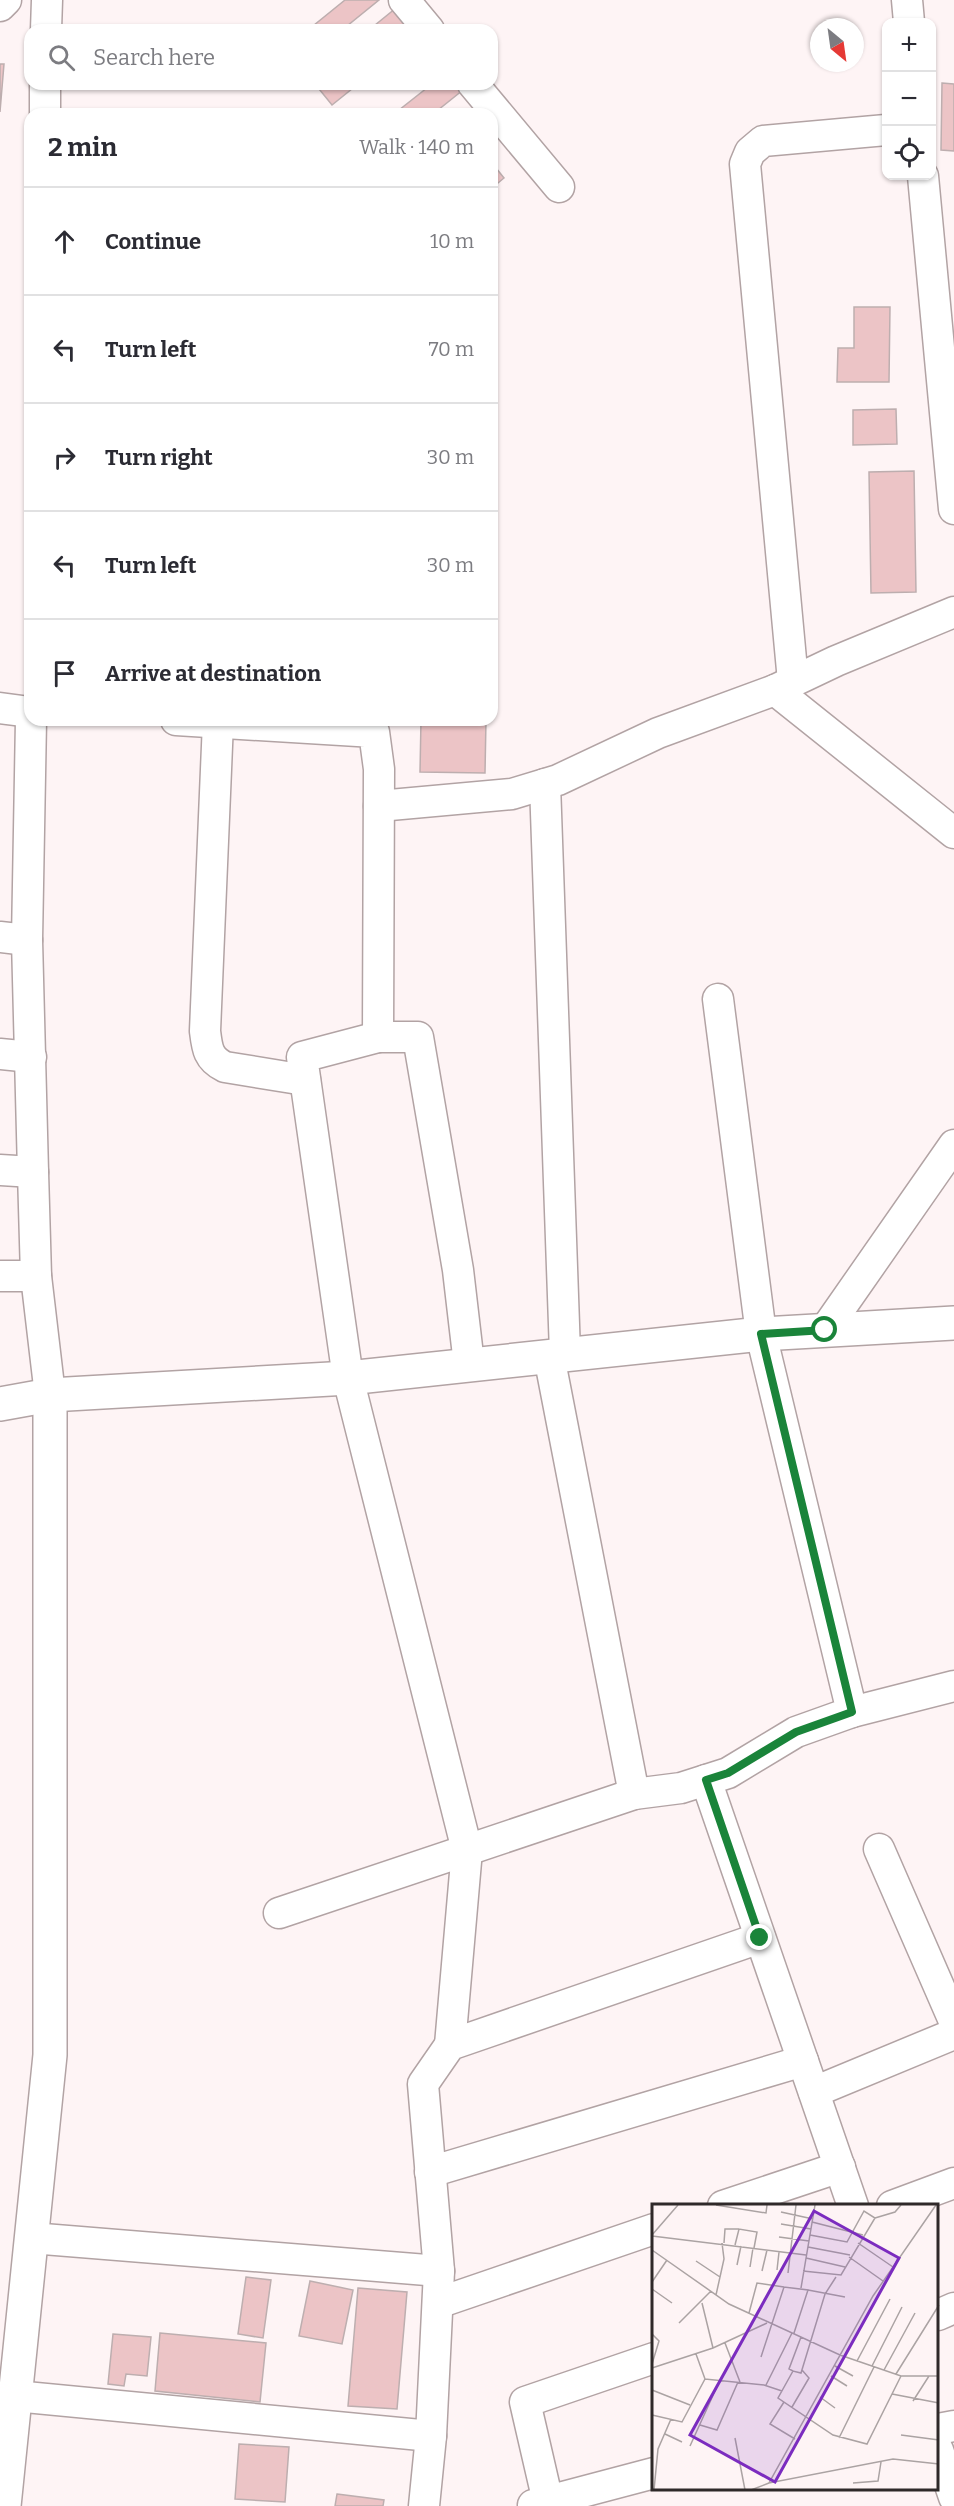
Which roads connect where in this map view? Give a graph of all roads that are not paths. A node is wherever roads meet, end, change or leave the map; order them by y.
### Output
1 (6, 0) edge
2 (47, 0) edge
3 (404, 0) edge
4 (907, 0) edge
5 (0, 6) edge
6 (909, 18) edge
7 (46, 24) edge
8 (424, 24) edge
9 (45, 90) edge
10 (478, 90) edge
11 (45, 108) edge
12 (493, 108) edge
13 (498, 114) edge
14 (882, 130) edge
15 (923, 180) edge
16 (559, 187) dead end
17 (954, 508) edge
18 (954, 612) edge
19 (784, 685) junction
20 (0, 708) edge
21 (24, 711) edge
22 (31, 726) edge
23 (218, 726) edge
24 (323, 726) edge
25 (545, 784) junction
26 (379, 806) junction
27 (954, 833) edge
28 (14, 938) edge
29 (718, 999) dead end
30 (378, 1037) junction
31 (0, 1054) edge
32 (31, 1058) junction
33 (305, 1080) junction
34 (954, 1145) edge
35 (0, 1170) edge
36 (33, 1172) junction
37 (0, 1276) edge
38 (36, 1276) junction
39 (954, 1323) edge
40 (825, 1330) junction
41 (761, 1334) junction
42 (557, 1355) junction
43 (469, 1364) junction
44 (348, 1378) junction
45 (50, 1395) junction
46 (0, 1404) edge
47 (954, 1686) edge
48 (852, 1712) junction
49 (706, 1780) junction
50 (634, 1794) junction
51 (879, 1849) dead end
52 (467, 1850) junction
53 (279, 1913) dead end
54 (760, 1938) junction
55 (954, 2021) edge
56 (954, 2034) edge
57 (450, 2045) junction
58 (803, 2061) junction
59 (814, 2092) junction
60 (840, 2167) junction
61 (430, 2172) junction
62 (954, 2183) edge
63 (729, 2204) edge
64 (852, 2204) edge
65 (897, 2204) edge
66 (652, 2230) edge
67 (31, 2238) junction
68 (439, 2271) junction
69 (438, 2303) junction
70 (954, 2308) edge
71 (939, 2315) edge
72 (652, 2359) edge
73 (15, 2396) junction
74 (954, 2426) edge
75 (939, 2429) edge
76 (431, 2436) junction
77 (939, 2453) edge
78 (652, 2474) edge
79 (954, 2497) edge
80 (543, 2504) edge
81 (4, 2506) edge
82 (424, 2506) edge

1 - 5 street
2 - 7 street
3 - 8 street
4 - 6 street
9 - 11 street
10 - 12 street
13 - 16 street
14 - 19 street
15 - 17 street
18 - 19 street
19 - 25 street
19 - 27 street
20 - 21 street
22 - 28 street
23 - 33 street
24 - 26 street
25 - 26 street
25 - 42 street
26 - 30 street
28 - 32 street
29 - 41 street
30 - 33 street
30 - 43 street
31 - 32 street
32 - 36 street
33 - 44 street
34 - 40 street
35 - 36 street
36 - 38 street
37 - 38 street
38 - 45 street
39 - 40 street
40 - 41 street
41 - 42 street
41 - 48 street
42 - 43 street
42 - 50 street
43 - 44 street
44 - 45 street
44 - 52 street
45 - 46 street
45 - 67 street
47 - 48 street
48 - 49 street
49 - 50 street
49 - 54 street
50 - 52 street
51 - 55 street
52 - 53 street
52 - 57 street
54 - 57 street
54 - 58 street
56 - 59 street
57 - 61 street
58 - 59 street
58 - 61 street
59 - 60 street
60 - 63 street
60 - 64 street
61 - 68 street
62 - 65 street
66 - 69 street
67 - 68 street
67 - 73 street
68 - 69 street
69 - 76 street
70 - 71 street
72 - 80 street
73 - 76 street
73 - 81 street
74 - 75 street
76 - 82 street
77 - 79 street
78 - 80 street

